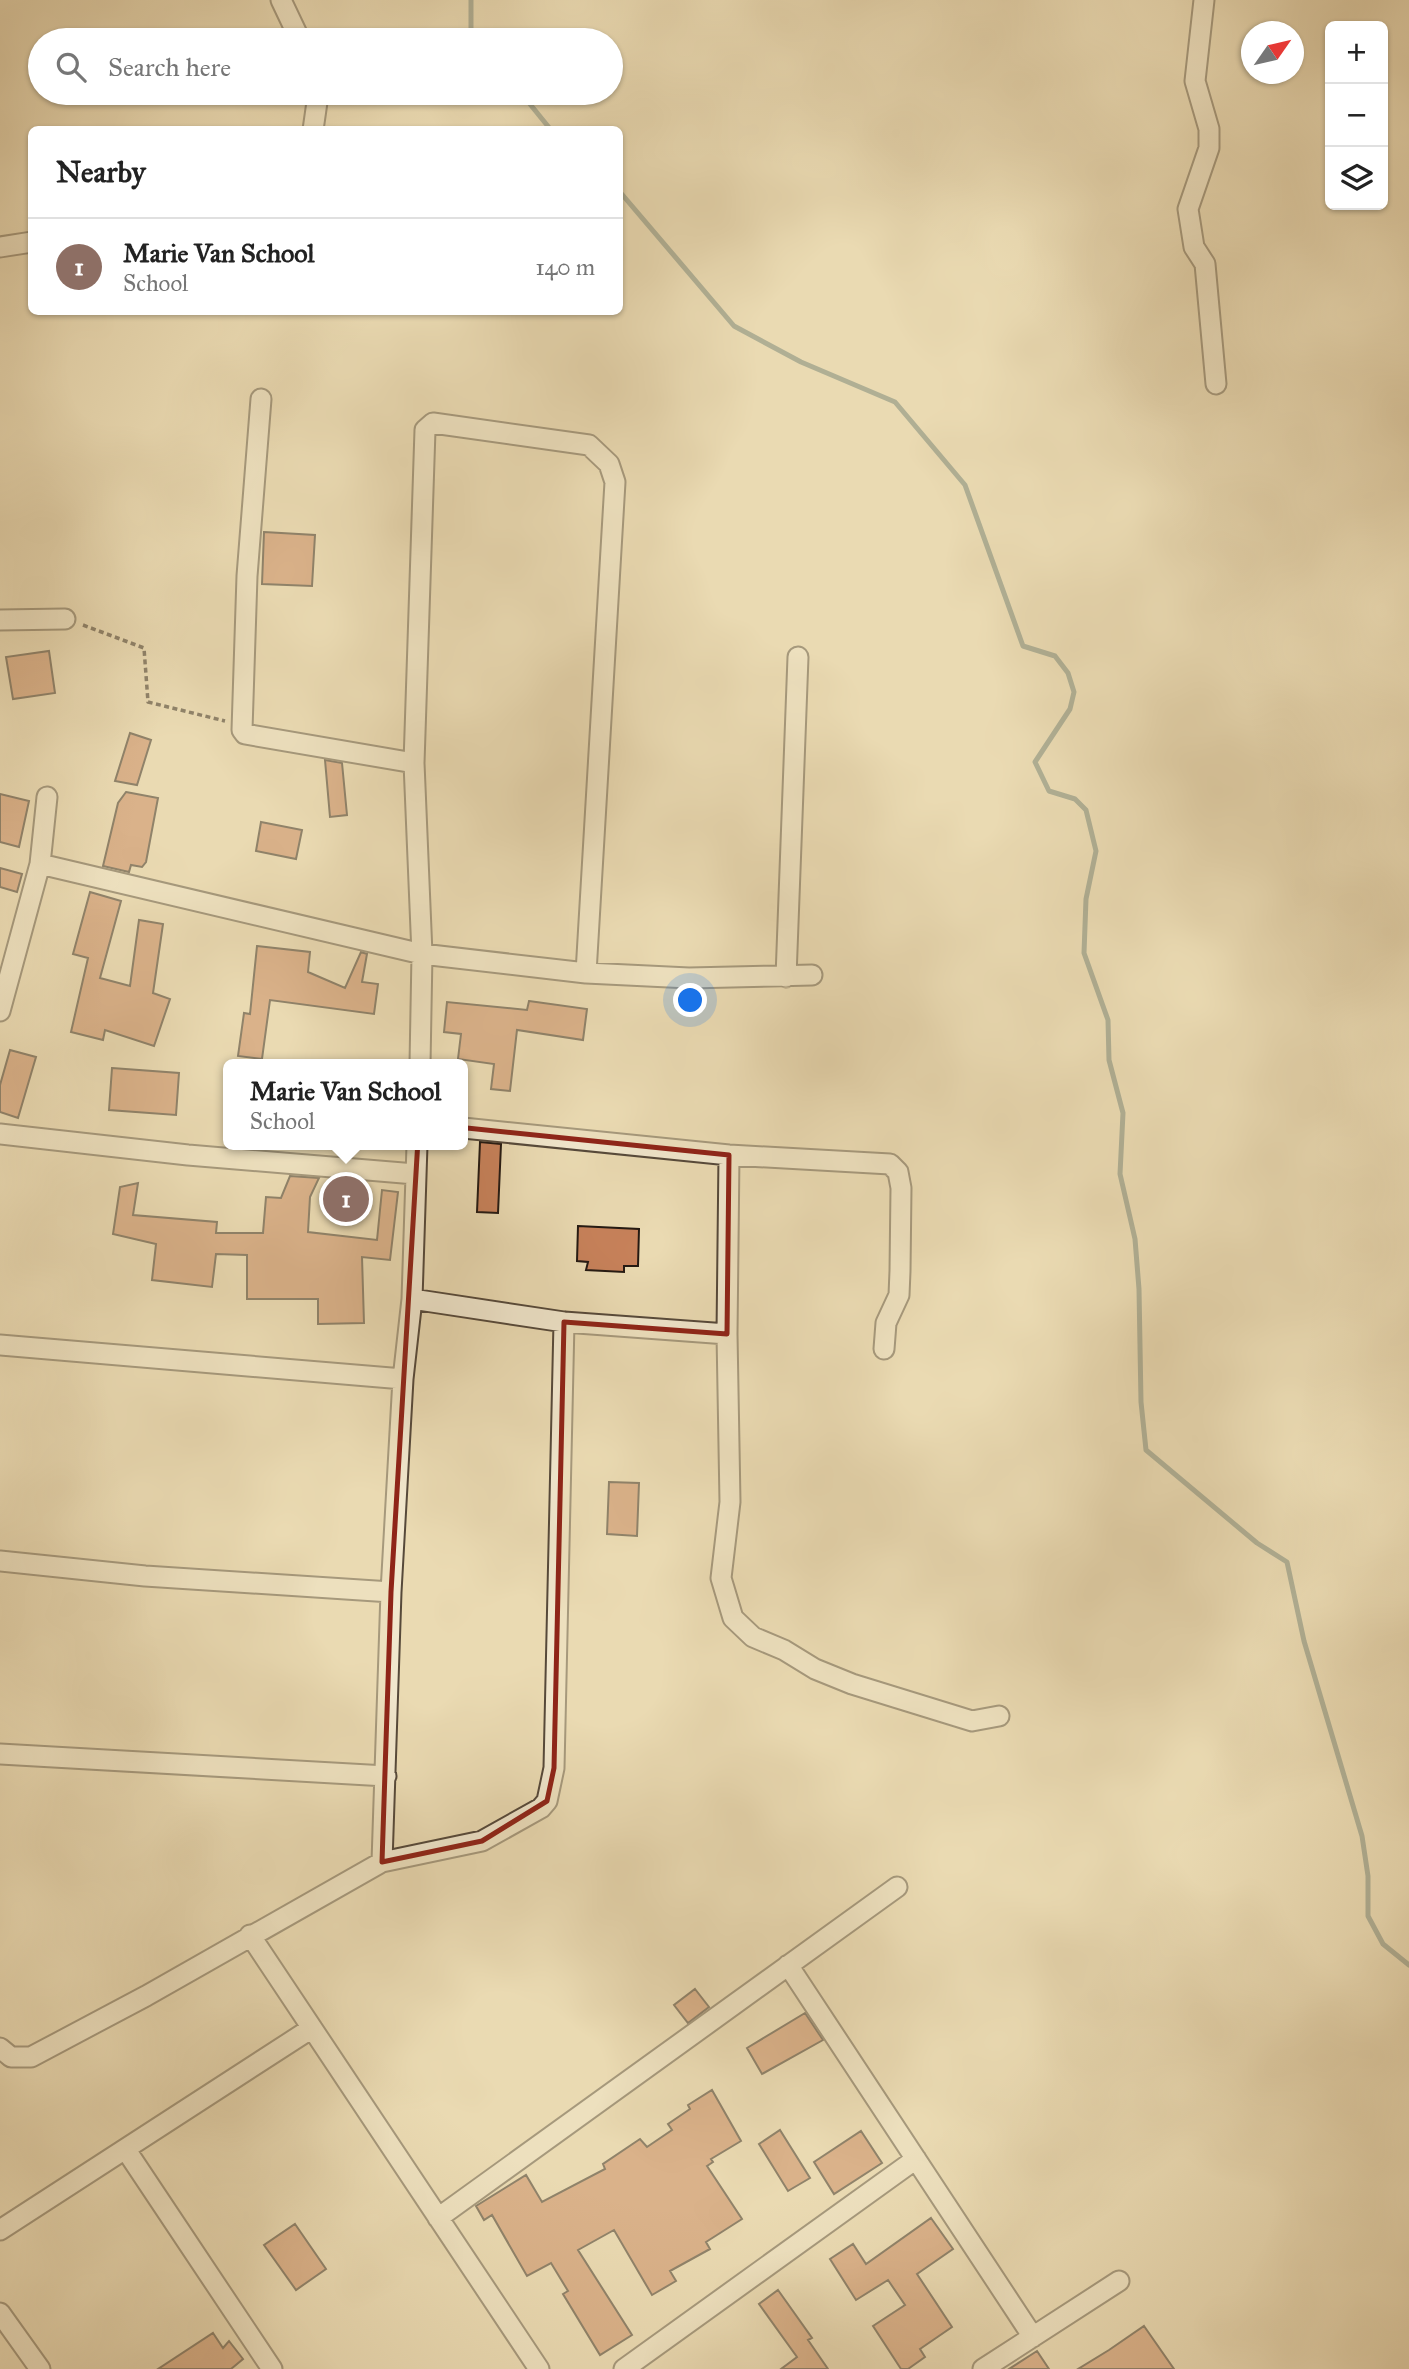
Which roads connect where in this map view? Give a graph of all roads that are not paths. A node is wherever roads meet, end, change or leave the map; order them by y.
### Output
1 (281, 0) edge
2 (1204, 0) edge
3 (294, 28) edge
4 (317, 105) edge
5 (314, 126) edge
6 (28, 243) edge
7 (0, 247) edge
8 (1216, 384) dead end
9 (261, 399) dead end
10 (65, 619) road end
11 (0, 620) edge
12 (798, 657) dead end
13 (414, 762) junction
14 (47, 797) dead end
15 (40, 864) junction
16 (422, 954) junction
17 (586, 972) junction
18 (812, 975) dead end
19 (786, 978) junction
20 (0, 1011) edge
21 (420, 1059) edge
22 (468, 1129) edge
23 (0, 1134) edge
24 (417, 1150) edge
25 (730, 1155) junction
26 (415, 1174) junction
27 (412, 1299) junction
28 (564, 1322) junction
29 (727, 1334) junction
30 (0, 1345) edge
31 (884, 1349) dead end
32 (403, 1380) junction
33 (0, 1561) edge
34 (391, 1592) junction
35 (999, 1716) dead end
36 (0, 1754) edge
37 (386, 1776) junction
38 (382, 1862) junction
39 (897, 1886) dead end
40 (250, 1935) junction
41 (788, 1965) junction
42 (312, 2028) junction
43 (0, 2048) edge
44 (126, 2150) junction
45 (916, 2159) junction
46 (438, 2218) junction
47 (0, 2230) edge
48 (1119, 2281) dead end
49 (0, 2313) edge
50 (1033, 2337) junction
51 (40, 2369) edge
52 (272, 2369) edge
53 (539, 2369) edge
54 (624, 2369) edge
55 (983, 2369) edge

1 - 3 street
2 - 8 street
4 - 5 street
6 - 7 street
9 - 13 street
10 - 11 street
12 - 19 street
13 - 16 street
13 - 17 street
14 - 15 street
15 - 16 street
15 - 20 street
16 - 17 street
16 - 21 street
17 - 19 street
18 - 19 street
22 - 25 street
23 - 26 street
24 - 26 street
25 - 29 street
25 - 31 street
26 - 27 street
27 - 28 street
27 - 32 street
28 - 29 street
28 - 38 street
29 - 35 street
30 - 32 street
32 - 34 street
33 - 34 street
34 - 37 street
36 - 37 street
37 - 38 street
38 - 40 street
39 - 41 street
40 - 42 street
40 - 43 street
41 - 45 street
41 - 46 street
42 - 44 street
42 - 46 street
44 - 47 street
44 - 52 street
45 - 50 street
45 - 54 street
46 - 53 street
48 - 50 street
49 - 51 street
50 - 55 street

